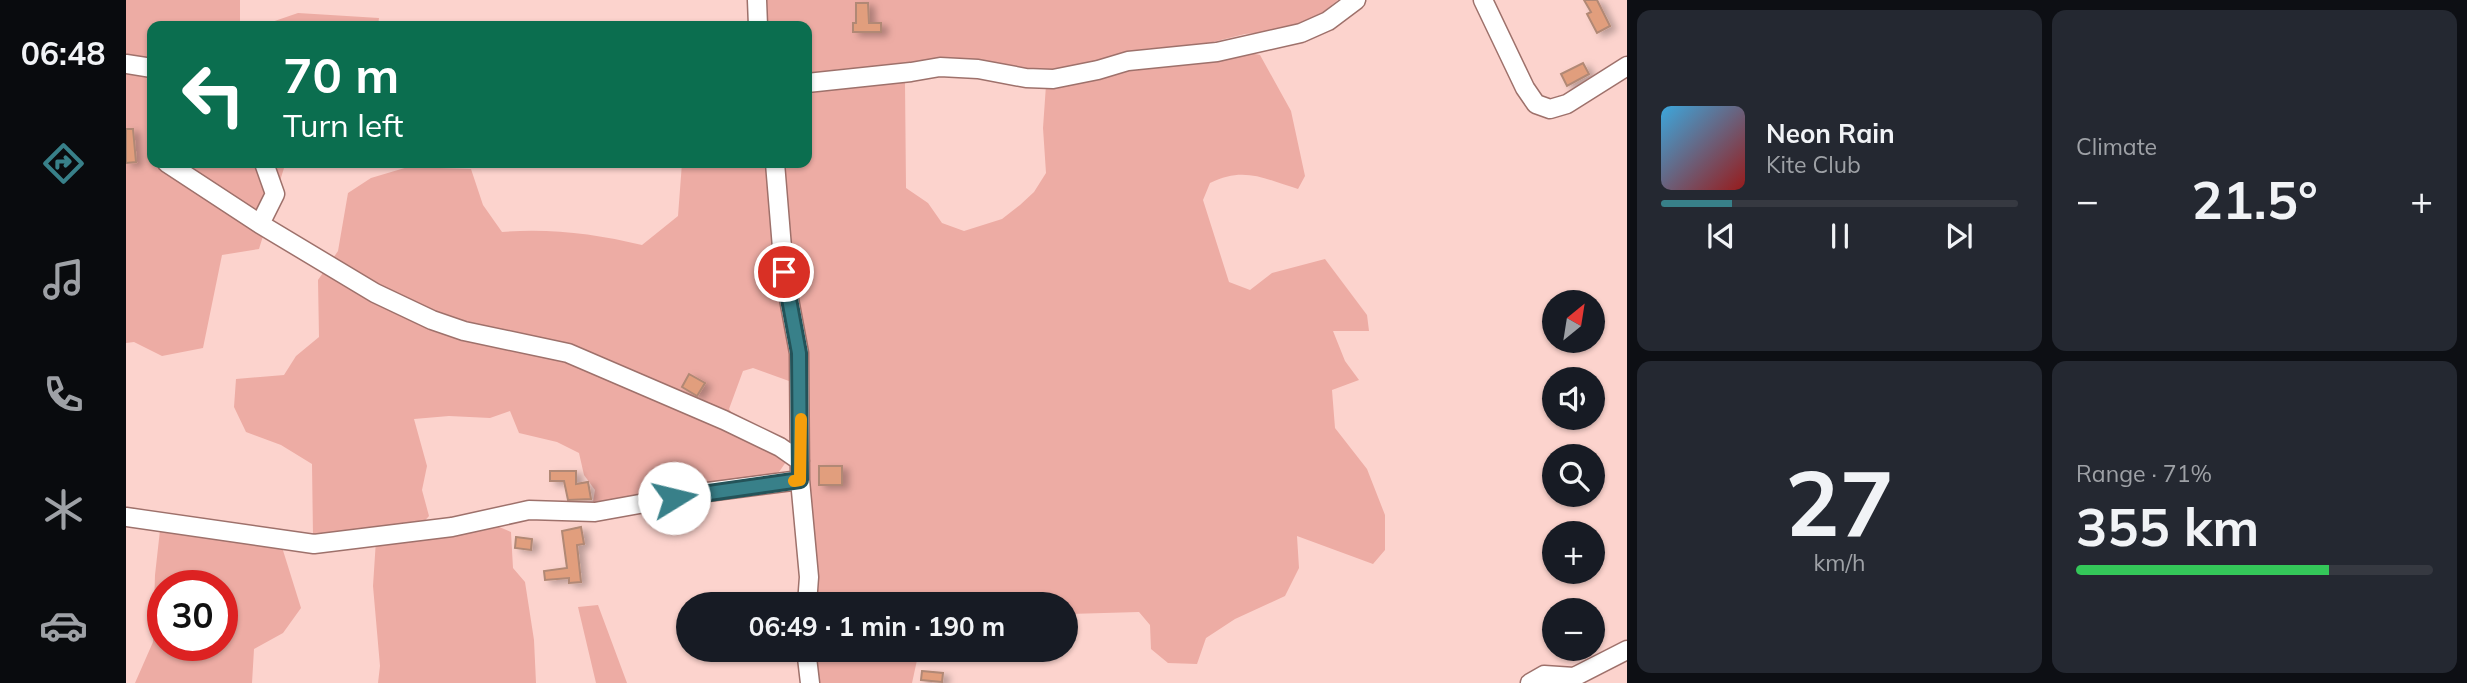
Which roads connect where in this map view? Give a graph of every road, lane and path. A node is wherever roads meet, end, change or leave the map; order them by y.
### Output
1 (757, 0) edge
2 (1356, 0) edge
3 (1483, 0) edge
4 (758, 21) edge
5 (126, 64) edge
6 (1627, 66) edge
7 (147, 67) edge
8 (812, 82) edge
9 (175, 168) edge
10 (266, 168) edge
11 (775, 168) edge
12 (260, 224) junction
13 (800, 461) junction
14 (800, 480) junction
15 (126, 517) edge
16 (808, 592) edge
17 (1627, 650) edge
18 (808, 662) edge
19 (810, 683) edge
20 (1531, 683) edge

1 - 4 street
2 - 8 street
3 - 6 street
5 - 7 street
9 - 12 street
10 - 12 street
11 - 13 street
12 - 13 street
13 - 14 street
14 - 15 street
14 - 16 street
17 - 20 street
18 - 19 street

